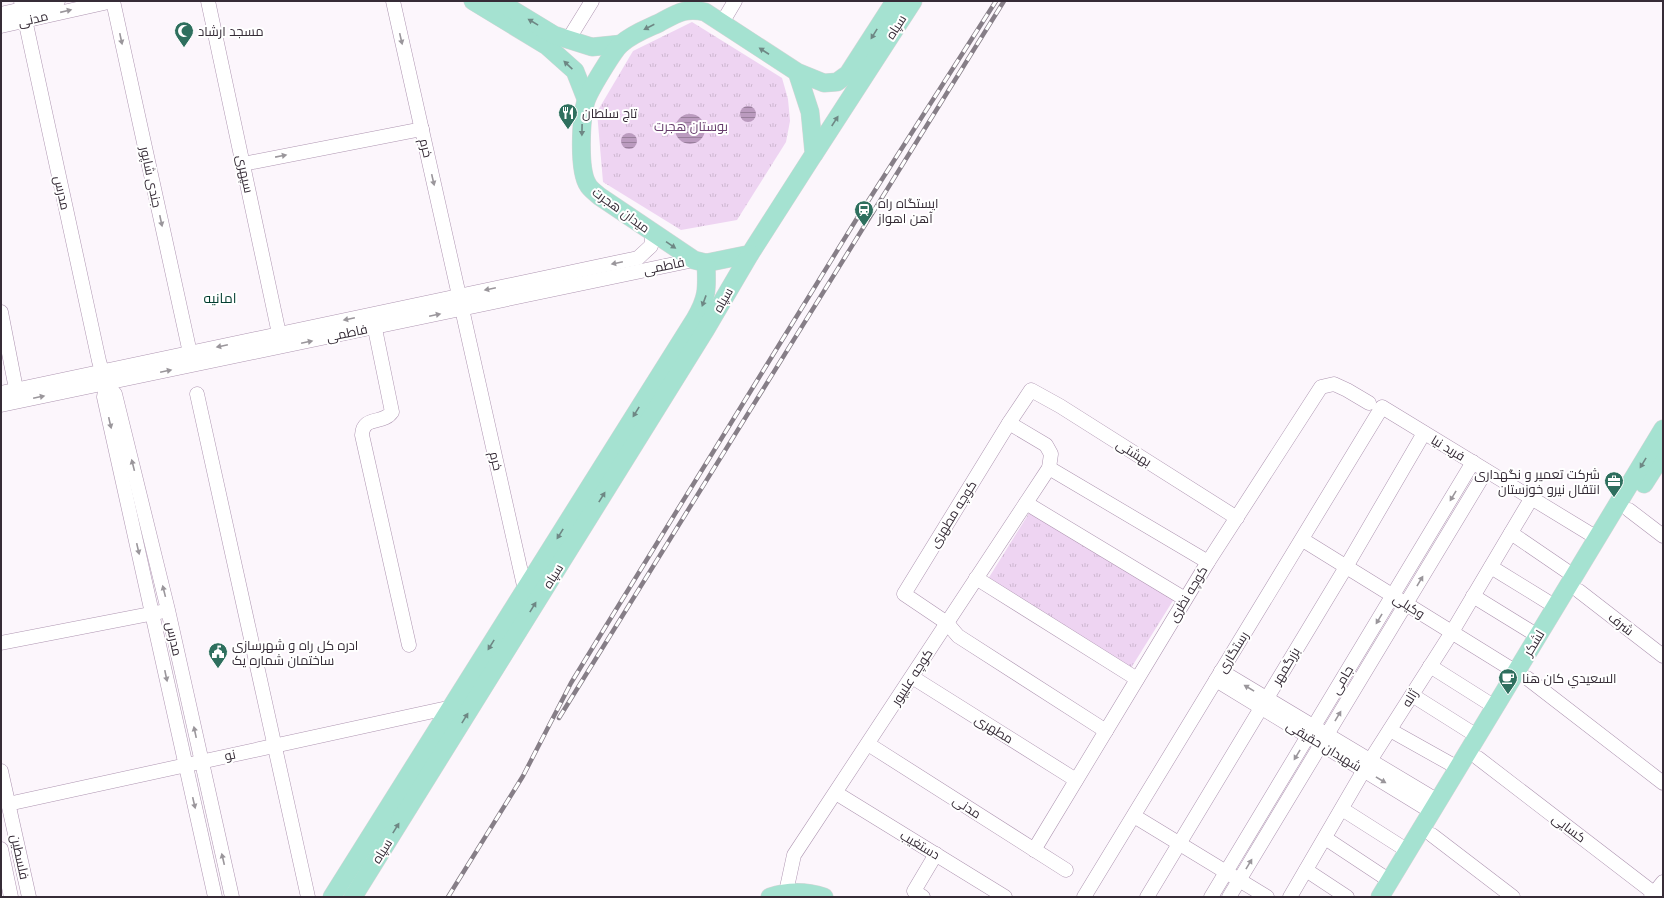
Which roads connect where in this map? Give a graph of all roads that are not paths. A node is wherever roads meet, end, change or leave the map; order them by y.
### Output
1 (58, 1) edge
2 (113, 1) edge
3 (208, 1) edge
4 (393, 1) edge
5 (473, 1) edge
6 (498, 1) edge
7 (592, 1) edge
8 (735, 1) edge
9 (895, 1) edge
10 (913, 1) edge
11 (23, 10) edge
12 (1, 14) edge
13 (722, 23) junction
14 (1, 26) edge
15 (568, 40) junction
16 (621, 44) junction
17 (796, 72) junction
18 (586, 99) junction
19 (422, 129) junction
20 (814, 154) junction
21 (243, 164) junction
22 (653, 232) junction
23 (750, 254) junction
24 (700, 262) junction
25 (460, 303) junction
26 (1, 312) edge
27 (373, 321) junction
28 (281, 340) junction
29 (190, 353) junction
30 (104, 378) junction
31 (16, 389) junction
32 (1031, 390) joint
33 (1, 393) edge
34 (197, 394) dead end
35 (1, 405) edge
36 (1375, 405) junction
37 (1009, 423) junction
38 (1663, 429) edge
39 (1424, 433) junction
40 (1663, 454) edge
41 (1473, 462) junction
42 (1050, 468) junction
43 (1486, 471) junction
44 (1531, 499) junction
45 (1026, 503) junction
46 (1629, 510) junction
47 (1237, 518) junction
48 (1511, 533) junction
49 (1663, 536) edge
50 (1597, 538) junction
51 (1303, 540) junction
52 (1208, 562) junction
53 (1346, 567) junction
54 (1491, 567) junction
55 (976, 578) junction
56 (1577, 584) junction
57 (525, 590) junction
58 (1393, 596) junction
59 (1473, 596) junction
60 (1185, 599) junction
61 (1406, 604) junction
62 (1556, 607) junction
63 (168, 610) junction
64 (152, 614) junction
65 (947, 623) junction
66 (1452, 632) junction
67 (1538, 636) junction
68 (1, 643) edge
69 (409, 645) dead end
70 (1663, 656) edge
71 (1430, 666) junction
72 (1521, 675) junction
73 (1218, 676) junction
74 (912, 677) junction
75 (1137, 679) junction
76 (1412, 695) junction
77 (1264, 703) junction
78 (452, 706) junction
79 (1495, 707) junction
80 (1390, 730) junction
81 (1106, 731) junction
82 (1311, 732) junction
83 (1477, 736) junction
84 (1324, 740) junction
85 (868, 744) junction
86 (274, 746) junction
87 (1478, 758) junction
88 (201, 762) junction
89 (186, 765) junction
90 (1367, 766) junction
91 (1458, 768) junction
92 (1, 771) edge
93 (1076, 780) junction
94 (1663, 782) edge
95 (836, 793) junction
96 (8, 804) junction
97 (1435, 806) junction
98 (1342, 809) junction
99 (1134, 816) junction
100 (1432, 835) junction
101 (1325, 838) junction
102 (1179, 844) junction
103 (1034, 850) junction
104 (1408, 851) junction
105 (936, 854) junction
106 (2, 858) edge
107 (1066, 870) dead end
108 (1306, 870) junction
109 (1226, 872) junction
110 (1239, 880) junction
111 (1392, 889) edge
112 (1657, 892) edge
113 (778, 894) edge
114 (1005, 896) edge
115 (11, 897) edge
116 (29, 897) edge
117 (215, 897) edge
118 (232, 897) edge
119 (308, 897) edge
120 (332, 897) edge
121 (353, 897) edge
122 (824, 897) edge
123 (923, 897) edge
124 (1084, 897) edge
125 (1147, 897) edge
126 (1211, 897) edge
127 (1229, 897) edge
128 (1267, 897) edge
129 (1290, 897) edge
130 (1347, 897) edge
131 (1380, 897) edge
132 (1513, 897) edge

1 - 11 street, مدنی
11 -> 2 street, مدنی
2 -> 29 street, جندی شاپور
3 - 21 street, سپهری
4 -> 19 street, خرم
18 -> 5 main road
15 -> 6 main road
7 - 15 street
8 - 13 street
9 -> 17 main road, سپاه
20 -> 10 main road, سپاه
11 - 12 street, مدنی
11 - 14 street, مدنی
11 - 30 street, مدرس
13 -> 16 main road, میدان هجرت
17 -> 13 main road, میدان هجرت
15 - 16 main road
16 - 18 main road, میدان هجرت
17 - 20 main road
18 -> 22 main road, میدان هجرت
21 -> 19 street
19 -> 25 street, خرم
20 - 23 main road
21 - 28 street, سپهری
22 -> 24 main road, میدان هجرت
22 -> 25 street, فاطمی
23 - 24 main road
121 -> 23 main road, سپاه
24 - 25 street, فاطمی
24 -> 57 main road, سپاه
25 - 27 street, فاطمی
25 - 57 street, خرم
26 - 31 street
27 - 28 street, فاطمی
27 - 69 street
28 -> 29 street, فاطمی
30 -> 28 street, فاطمی
29 - 30 street, فاطمی
30 - 31 street, فاطمی
35 -> 30 street, فاطمی
63 -> 30 street, مدرس
30 -> 64 street, مدرس
31 - 33 street, فاطمی
32 - 37 street, کوچه مطهری
32 - 47 street, بهشتی
34 - 86 street
36 - 39 street, فرید نیا
36 - 47 street, کوچه نظری
36 - 51 street, رستگاری
37 - 42 street
37 - 65 street, کوچه مطهری
38 -> 50 main road, لشکر
39 - 41 street, فرید نیا
39 - 53 street, بزرگمهر
40 - 46 main road, لشکر
41 - 43 street, فرید نیا
41 -> 58 street, جامی
42 - 45 street, کوچه علیپور
42 - 52 street
43 - 44 street, فرید نیا
61 -> 43 street
44 - 48 street, ژاله
44 - 50 street, فرید نیا
45 - 55 street, کوچه علیپور
45 - 60 street
46 - 49 street
46 - 56 main road, لشکر
47 - 52 street, کوچه نظری
48 - 54 street, ژاله
48 - 56 street, شرف
50 - 56 main road, لشکر
51 - 53 street, وکیلی
51 - 73 street, رستگاری
52 - 60 street, کوچه نظری
53 - 58 street, وکیلی
53 - 77 street, بزرگمهر
54 - 59 street, ژاله
54 - 62 street
55 - 65 street, کوچه علیپور
55 - 75 street
56 - 62 main road, لشکر
56 - 70 street, شرف
56 - 72 main road, لشکر
57 -> 78 main road, سپاه
58 - 61 street, وکیلی
58 -> 82 street, جامی
59 - 66 street, ژاله
59 - 67 street
60 - 75 street, کوچه نظری
61 - 66 street, وکیلی
84 -> 61 street
62 - 67 main road, لشکر
63 - 64 street
88 -> 63 street, مدرس
64 - 68 street
64 -> 89 street, مدرس
65 - 74 street, کوچه علیپور
65 - 81 street
66 - 71 street, ژاله
66 - 72 street, وکیلی
67 - 72 main road, لشکر
71 - 76 street, ژاله
71 - 79 street
72 - 79 main road, لشکر
72 - 87 main road, لشکر
72 - 94 street, وکیلی
73 - 77 street, شهیدان حقیقی
73 - 99 street, رستگاری
74 - 85 street, کوچه علیپور
74 - 93 street, مطهری
75 - 81 street, کوچه نظری
76 - 80 street, ژاله
76 - 83 street
77 - 82 street, شهیدان حقیقی
77 - 102 street, بزرگمهر
78 - 86 street, نو
78 - 120 main road, سپاه
79 - 83 main road, لشکر
80 - 90 street, ژاله
80 - 91 street
81 - 93 street, کوچه نظری
82 - 84 street, شهیدان حقیقی
82 -> 109 street, جامی
83 - 91 main road, لشکر
84 - 90 street, شهیدان حقیقی
110 -> 84 street
85 - 95 street, کوچه علیپور
85 - 103 street, مدنی
86 - 88 street, نو
86 - 119 street
87 - 100 main road, لشکر
87 - 112 street, کسایی
88 - 89 street, نو
118 -> 88 street, مدرس
89 - 96 street, نو
89 -> 117 street, مدرس
90 - 97 street, شهیدان حقیقی
90 - 98 street, ژاله
91 - 97 main road, لشکر
92 - 96 street, فلسطین
93 - 103 street, کوچه نظری
95 - 105 street, دستغیب
95 - 113 street, کوچه علیپور
96 - 116 street, فلسطین
97 - 104 main road, لشکر
98 - 101 street, ژاله
98 - 104 street
99 - 102 street
99 - 124 street, رستگاری
100 - 111 main road, لشکر
100 - 132 street
101 - 108 street, ژاله
101 - 111 street
102 - 109 street
102 - 125 street, بزرگمهر
103 - 107 street, مدنی
104 - 111 main road, لشکر
105 - 114 street, دستغیب
105 - 123 street
106 - 115 street, فلسطین
108 - 129 street, ژاله
108 - 130 street
109 - 110 street
109 - 126 street, جامی
110 - 127 street
110 - 128 street
111 - 131 main road, لشکر
113 - 122 main road

